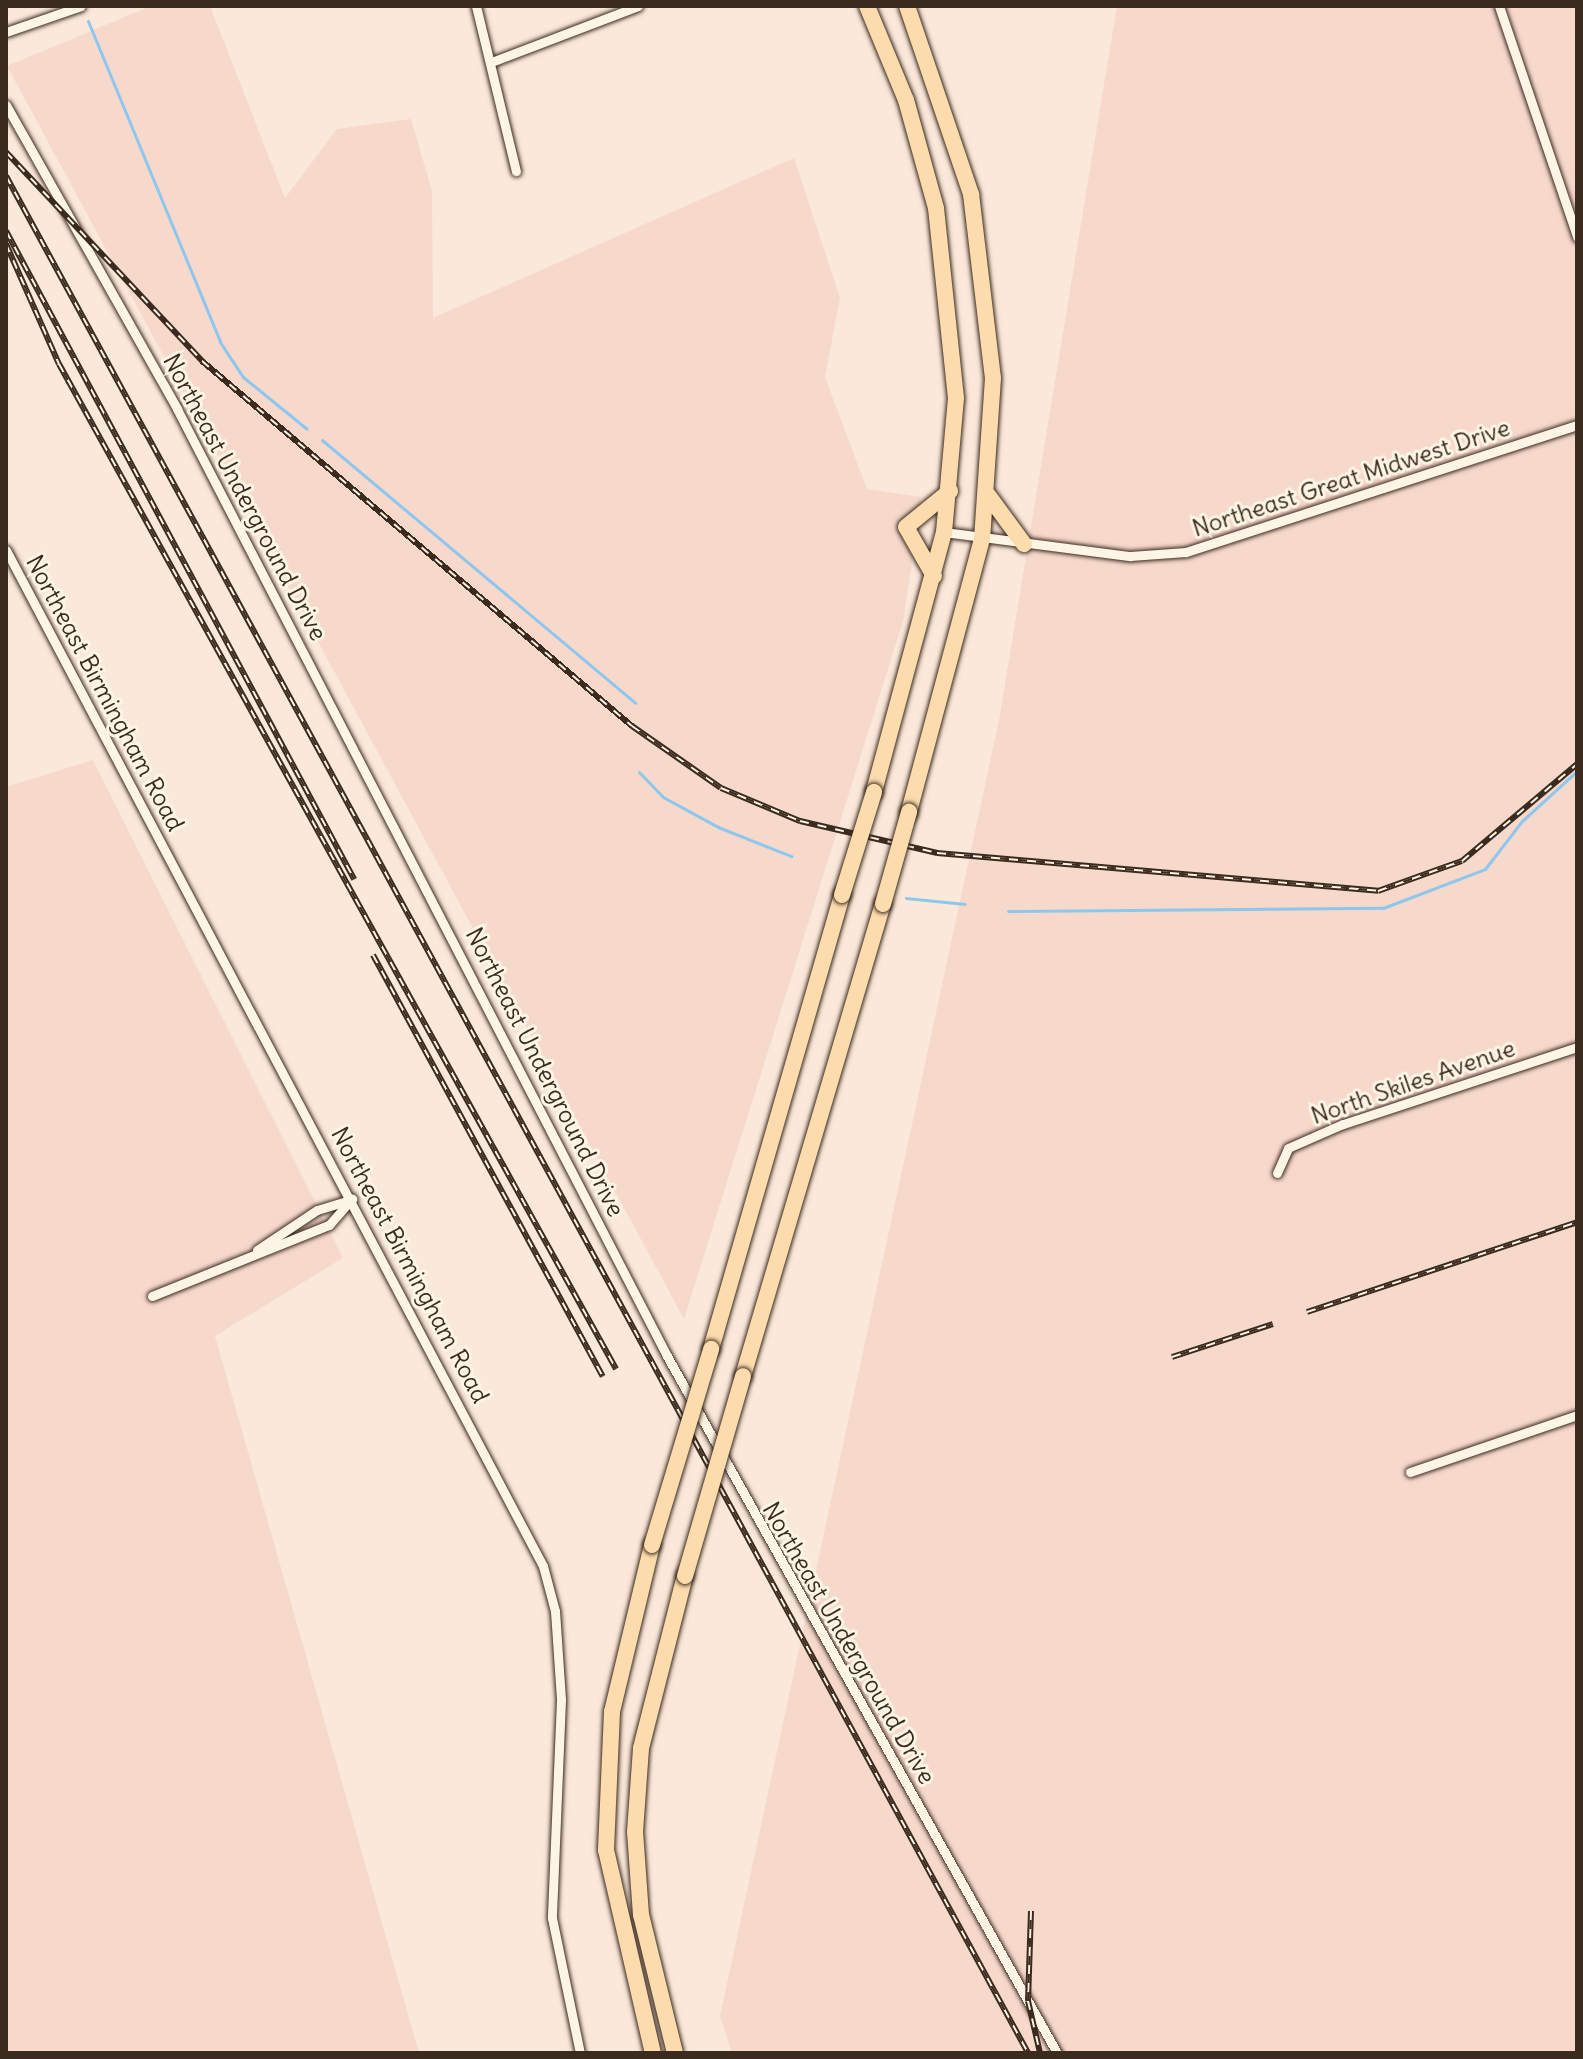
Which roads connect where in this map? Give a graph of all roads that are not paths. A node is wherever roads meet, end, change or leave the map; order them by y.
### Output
1 (81, 6) edge
2 (476, 6) edge
3 (638, 6) edge
4 (867, 6) edge
5 (907, 6) edge
6 (1499, 6) edge
7 (6, 32) edge
8 (494, 61) junction
9 (6, 105) edge
10 (516, 171) dead end
11 (1577, 237) edge
12 (1577, 425) edge
13 (950, 491) junction
14 (988, 494) junction
15 (944, 532) junction
16 (982, 539) junction
17 (1024, 544) junction
18 (6, 550) edge
19 (934, 577) junction
20 (1577, 1047) edge
21 (1277, 1173) dead end
22 (352, 1199) junction
23 (256, 1251) junction
24 (152, 1296) dead end
25 (1577, 1415) edge
26 (1410, 1472) dead end
27 (580, 2053) edge
28 (653, 2053) edge
29 (675, 2053) edge
30 (1057, 2053) edge

1 - 7 street
2 - 8 street
3 - 8 street
4 - 13 highway
5 - 14 highway
6 - 11 street
8 - 10 street
9 - 30 street, Northeast Underground Drive
12 - 17 street, Northeast Great Midwest Drive
13 - 15 highway
13 - 19 highway
14 - 16 highway
14 - 17 highway
15 - 16 street, Northeast Great Midwest Drive
15 - 19 highway
16 - 17 street, Northeast Great Midwest Drive
16 - 29 highway, bridge
18 - 22 street, Northeast Birmingham Road
19 - 28 highway, bridge
20 - 21 street, North Skiles Avenue
22 - 23 street
22 - 23 street
22 - 27 street, Northeast Birmingham Road
23 - 24 street
25 - 26 street

